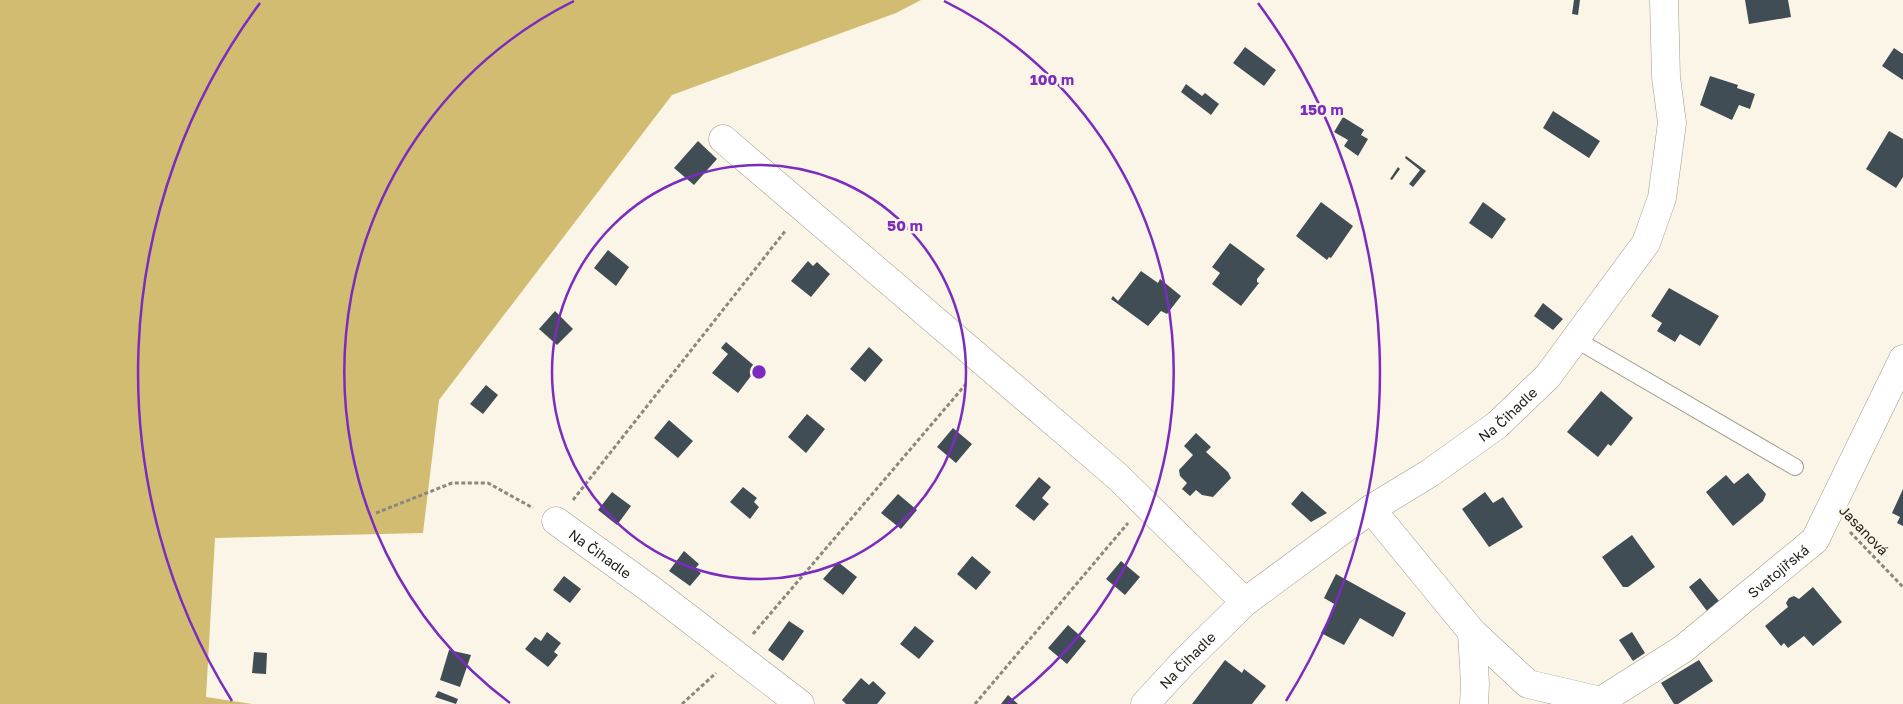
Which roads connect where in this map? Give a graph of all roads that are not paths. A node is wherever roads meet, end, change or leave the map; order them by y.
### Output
1 (1664, 0) edge
2 (723, 139) dead end
3 (1575, 339) junction
4 (1903, 359) edge
5 (1795, 467) dead end
6 (1371, 509) junction
7 (556, 521) road end
8 (1245, 602) junction
9 (1472, 632) junction
10 (1599, 702) edge
11 (800, 704) edge
12 (1145, 704) edge
13 (1474, 704) edge

1 - 3 street, Na Čihadle
2 - 8 street
3 - 5 lane
3 - 6 street, Na Čihadle
4 - 10 street, Svatojiřská
6 - 8 street, Na Čihadle
6 - 9 street, Svatojiřská
7 - 11 street, Na Čihadle
8 - 12 street, Na Čihadle
9 - 10 street, Svatojiřská
9 - 13 street

